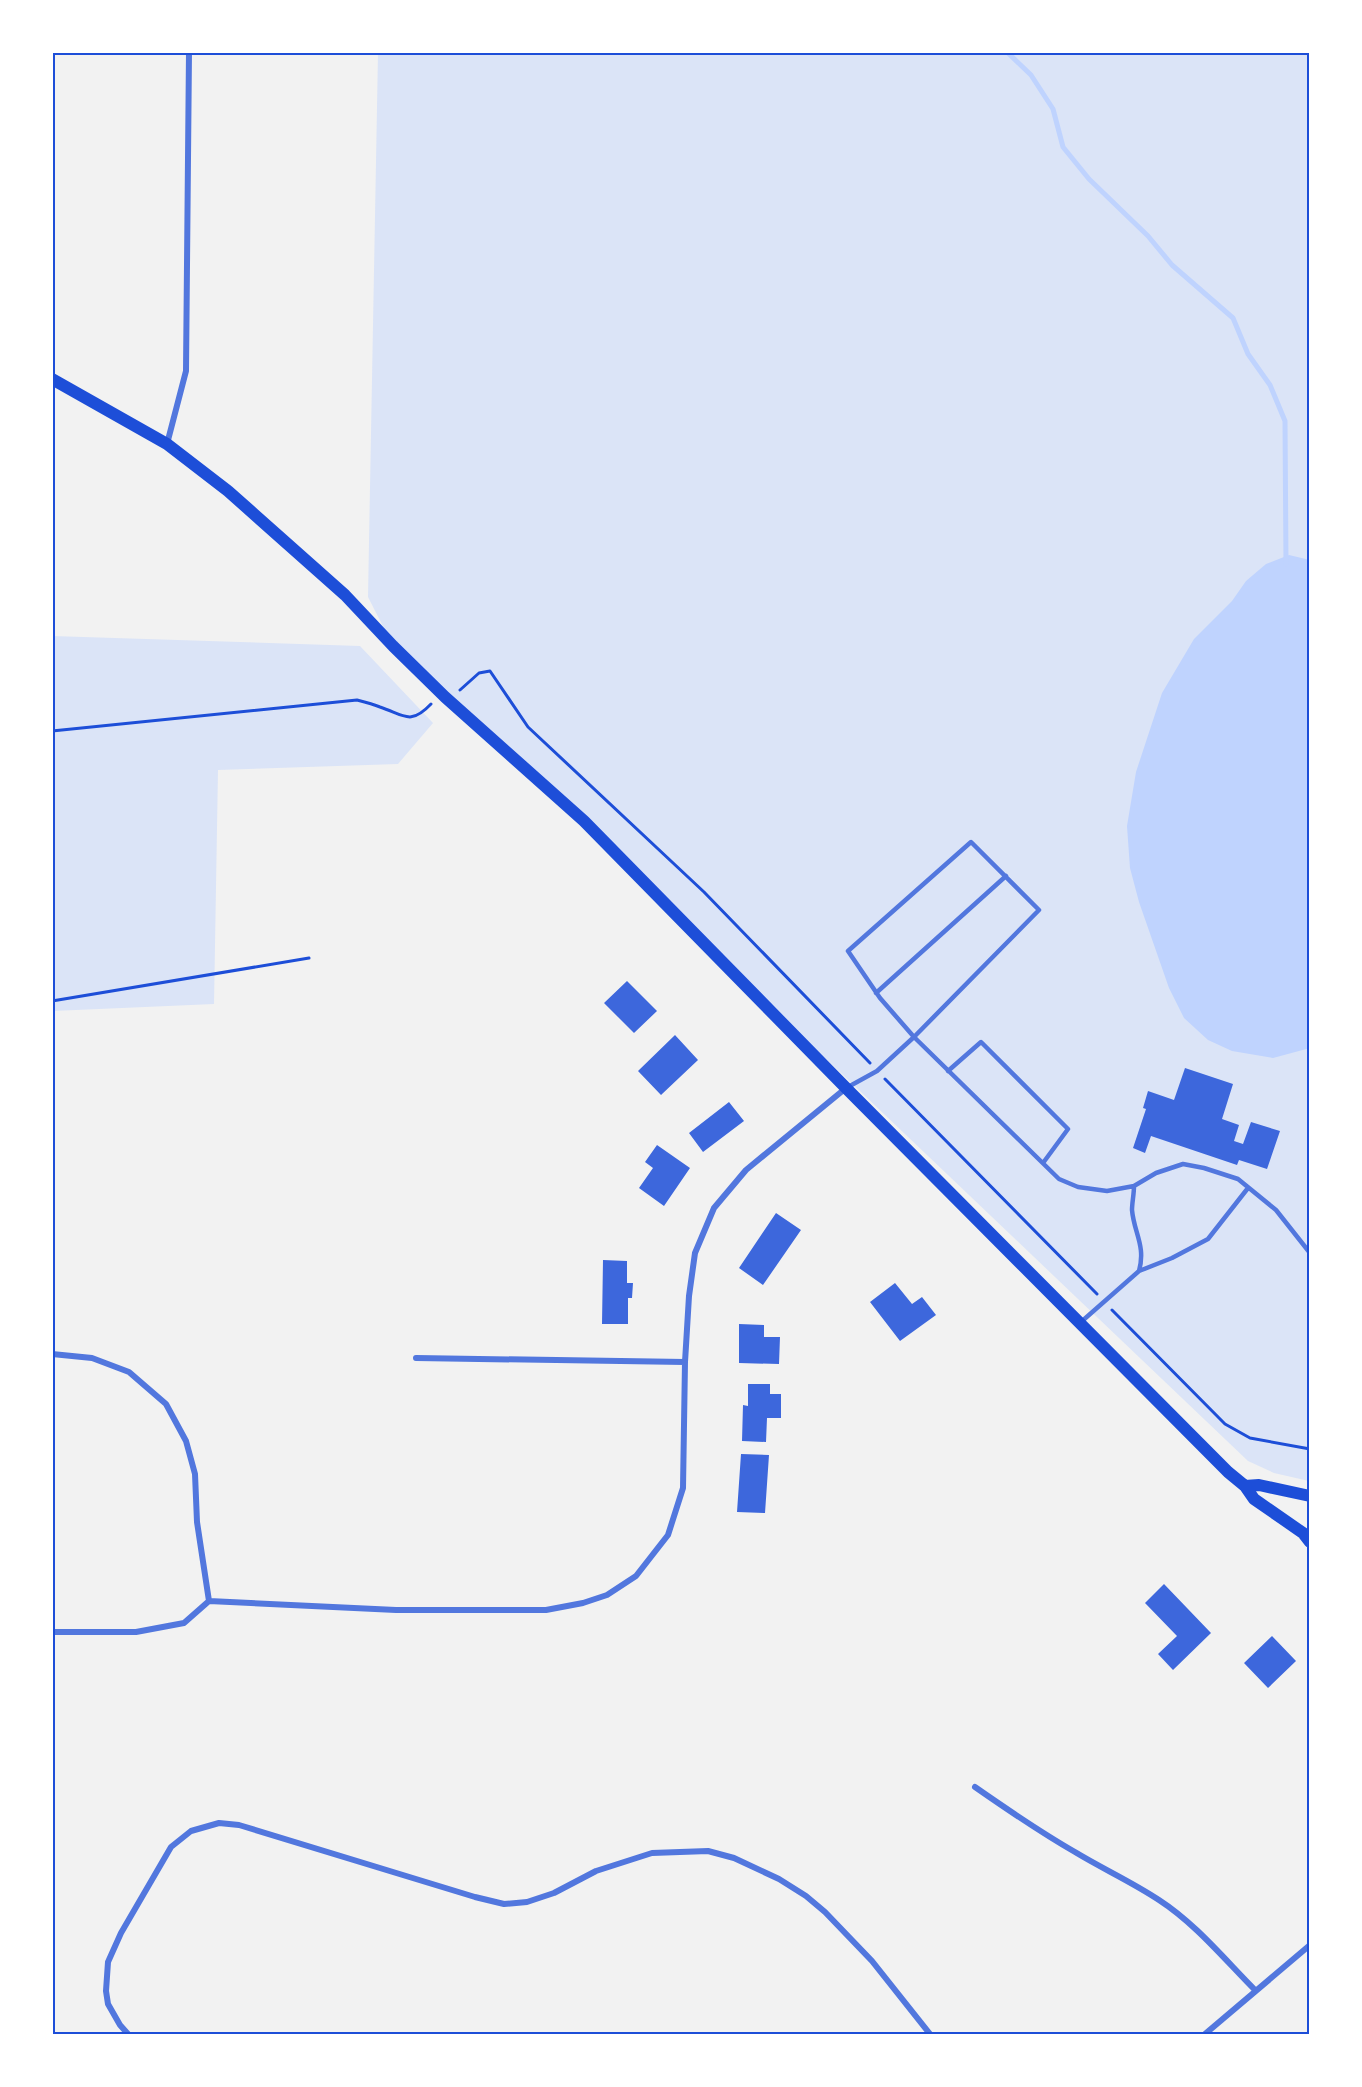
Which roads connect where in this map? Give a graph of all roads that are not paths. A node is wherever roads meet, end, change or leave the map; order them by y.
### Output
1 (189, 52) edge
2 (52, 379) edge
3 (167, 444) junction
4 (1006, 876) junction
5 (876, 993) junction
6 (914, 1037) junction
7 (948, 1071) junction
8 (846, 1088) junction
9 (1042, 1163) junction
10 (1134, 1186) junction
11 (1248, 1188) junction
12 (1310, 1253) edge
13 (1139, 1271) junction
14 (1079, 1324) junction
15 (52, 1354) edge
16 (416, 1358) dead end
17 (685, 1362) junction
18 (1245, 1486) junction
19 (1310, 1496) edge
20 (1310, 1542) edge
21 (209, 1601) junction
22 (52, 1632) edge
23 (975, 1786) dead end
24 (1310, 1945) edge
25 (1256, 1990) junction
26 (129, 2034) edge
27 (930, 2034) edge
28 (1205, 2034) edge

1 - 3 street
2 - 3 main road
3 - 8 main road
4 - 5 lane
4 - 5 lane
4 - 6 lane
5 - 6 lane
6 - 7 lane
6 - 8 lane
7 - 9 lane
7 - 9 lane
8 - 14 main road
8 - 17 street
9 - 10 lane
10 - 11 lane
10 - 13 lane
11 - 12 lane
11 - 13 lane
13 - 14 lane
14 - 18 main road
15 - 21 street
16 - 17 street
17 - 21 street
18 - 19 main road
18 - 20 main road
21 - 22 street
23 - 25 street
24 - 25 street
25 - 28 street
26 - 27 street

